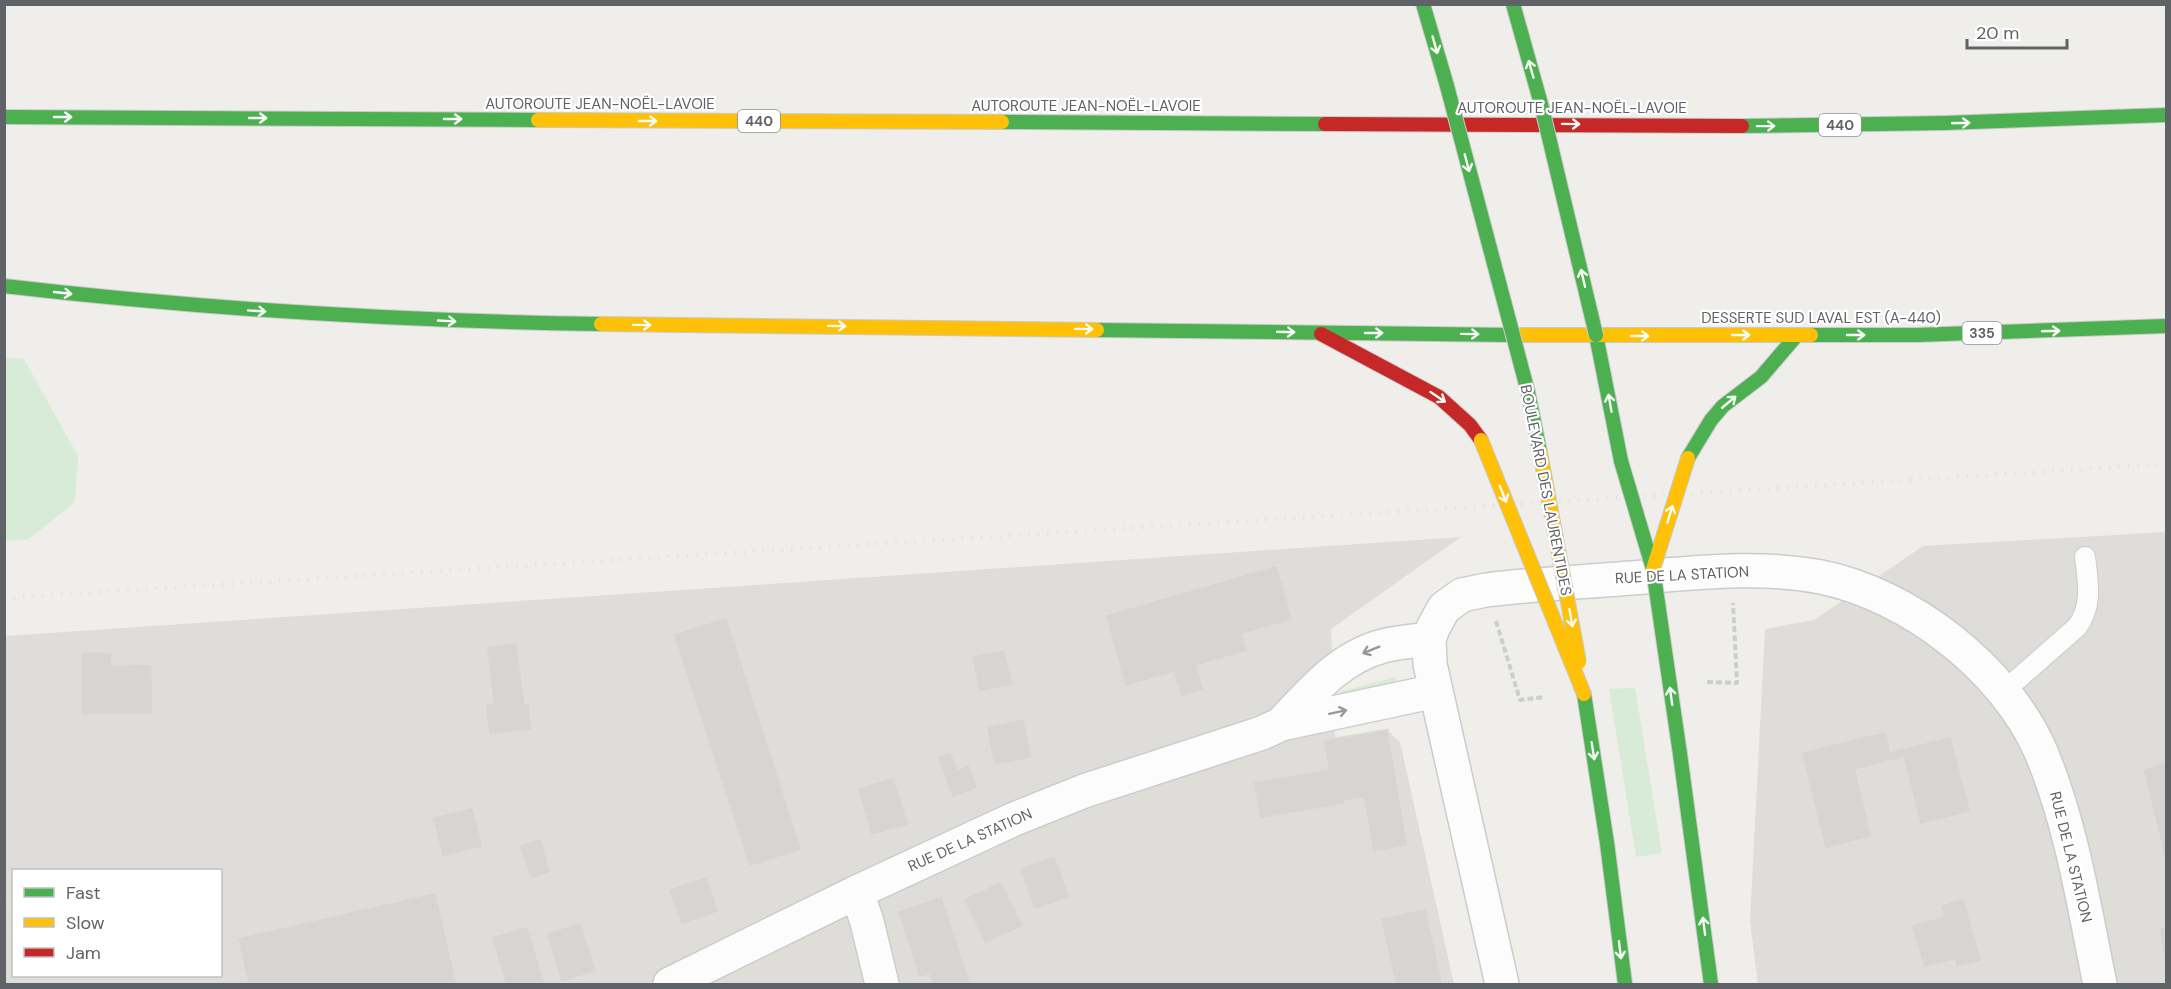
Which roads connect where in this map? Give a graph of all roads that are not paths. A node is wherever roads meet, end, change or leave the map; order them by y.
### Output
1 (1423, 4) edge
2 (1513, 4) edge
3 (2166, 115) edge
4 (4, 117) edge
5 (4, 286) edge
6 (2166, 326) edge
7 (1319, 333) junction
8 (1512, 335) junction
9 (1596, 335) junction
10 (1797, 335) junction
11 (2085, 557) dead end
12 (1653, 569) junction
13 (1429, 639) junction
14 (1436, 691) junction
15 (2003, 692) junction
16 (1584, 694) junction
17 (1281, 724) junction
18 (857, 892) junction
19 (670, 984) edge
20 (882, 984) edge
21 (1502, 984) edge
22 (1624, 984) edge
23 (1711, 984) edge
24 (2100, 984) edge

1 -> 8 main road, BOULEVARD DES LAURENTIDES, bridge
9 -> 2 main road, bridge
4 -> 3 main road, AUTOROUTE JEAN-NOËL-LAVOIE / 440
5 -> 7 main road, DESSERTE SUD LAVAL EST (A-440)
10 -> 6 main road, DESSERTE SUD LAVAL EST (A-440) / 335
7 -> 8 main road, DESSERTE SUD LAVAL EST (A-440)
7 -> 16 main road, bridge
8 - 9 main road, DESSERTE SUD LAVAL EST (A-440)
8 -> 16 main road, BOULEVARD DES LAURENTIDES, bridge
9 -> 10 main road, DESSERTE SUD LAVAL EST (A-440)
12 -> 9 main road, bridge
12 -> 10 main road, bridge
11 - 15 lane
23 -> 12 main road, bridge
13 - 14 street
13 - 15 street, RUE DE LA STATION
13 -> 17 street, RUE DE LA STATION
17 -> 14 street, RUE DE LA STATION
14 - 21 street
15 - 24 street, RUE DE LA STATION
16 -> 22 main road, BOULEVARD DES LAURENTIDES
17 - 18 street, RUE DE LA STATION
18 - 19 street, RUE DE LA STATION
18 - 20 street

